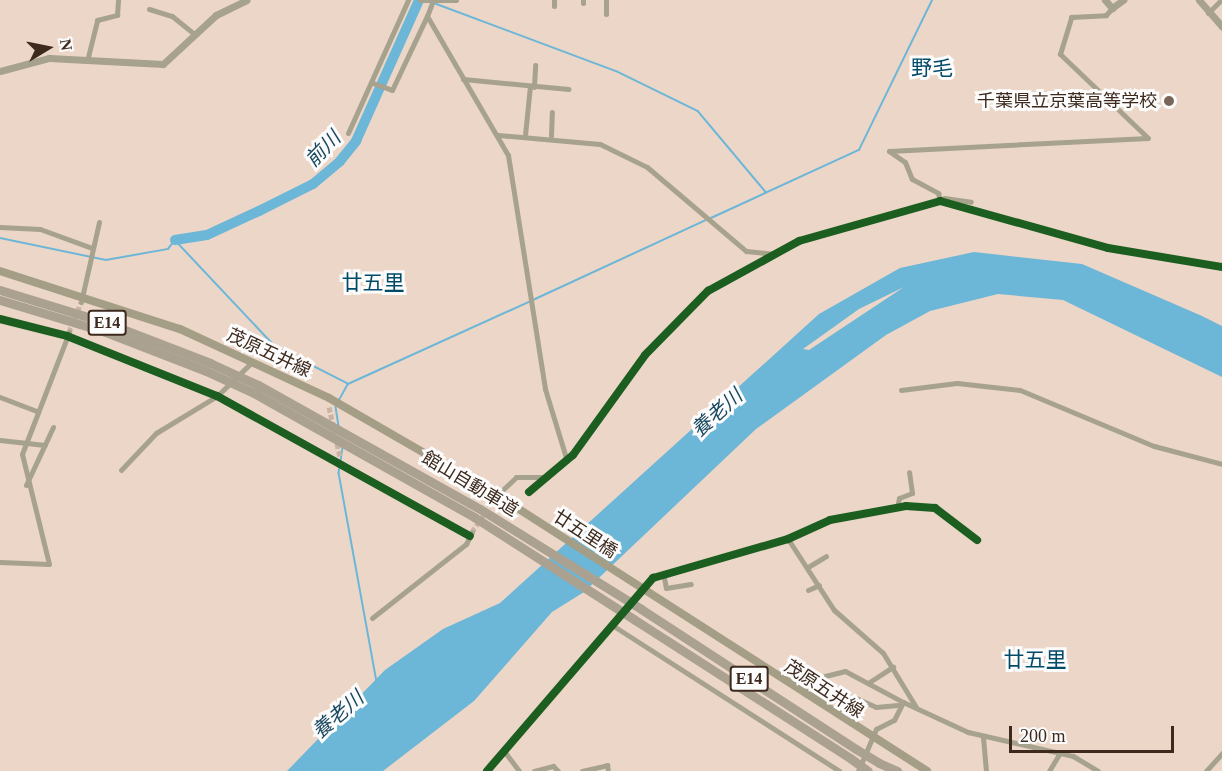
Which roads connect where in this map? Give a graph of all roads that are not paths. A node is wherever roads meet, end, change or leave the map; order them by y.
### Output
1 (118, 0) edge
2 (248, 0) edge
3 (408, 0) edge
4 (420, 0) edge
5 (456, 0) edge
6 (606, 0) edge
7 (1105, 0) edge
8 (1123, 0) edge
9 (1199, 0) edge
10 (1221, 0) edge
11 (432, 3) junction
12 (1112, 8) junction
13 (149, 9) dead end
14 (606, 14) dead end
15 (1208, 14) junction
16 (427, 16) junction
17 (1222, 26) edge
18 (194, 34) junction
19 (88, 57) junction
20 (535, 65) dead end
21 (0, 70) edge
22 (463, 79) junction
23 (373, 83) dead end
24 (532, 87) junction
25 (569, 89) dead end
26 (552, 112) dead end
27 (348, 133) dead end
28 (498, 135) junction
29 (525, 135) junction
30 (551, 136) junction
31 (941, 186) dead end
32 (939, 197) junction
33 (970, 202) dead end
34 (99, 222) dead end
35 (0, 227) edge
36 (92, 248) junction
37 (774, 254) junction
38 (1222, 267) edge
39 (0, 271) edge
40 (0, 290) edge
41 (83, 298) junction
42 (0, 300) edge
43 (0, 319) edge
44 (68, 334) junction
45 (253, 361) junction
46 (208, 367) junction
47 (901, 390) dead end
48 (217, 396) junction
49 (0, 397) edge
50 (36, 411) junction
51 (1088, 418) junction
52 (1086, 426) dead end
53 (52, 427) dead end
54 (0, 440) edge
55 (23, 442) junction
56 (45, 445) junction
57 (567, 461) junction
58 (1222, 464) edge
59 (121, 470) dead end
60 (909, 472) dead end
61 (547, 477) junction
62 (26, 485) junction
63 (530, 492) dead end
64 (497, 495) junction
65 (508, 502) joint
66 (897, 507) junction
67 (477, 513) junction
68 (788, 539) junction
69 (978, 540) dead end
70 (826, 556) dead end
71 (0, 562) edge
72 (808, 567) junction
73 (664, 578) junction
74 (691, 584) dead end
75 (819, 585) junction
76 (808, 590) dead end
77 (645, 591) junction
78 (372, 618) dead end
79 (612, 625) junction
80 (893, 667) junction
81 (868, 683) junction
82 (805, 694) junction
83 (856, 698) dead end
84 (900, 704) junction
85 (917, 708) junction
86 (983, 737) junction
87 (875, 739) junction
88 (504, 751) junction
89 (1060, 753) junction
90 (1222, 753) edge
91 (879, 763) junction
92 (487, 771) edge
93 (519, 771) edge
94 (534, 771) edge
95 (558, 771) edge
96 (582, 771) edge
97 (608, 771) edge
98 (839, 771) edge
99 (858, 771) edge
100 (868, 771) edge
101 (891, 771) edge
102 (897, 771) edge
103 (927, 771) edge
104 (986, 771) edge
105 (1049, 771) edge
106 (1098, 771) edge
107 (1206, 771) edge

1 - 19 street
2 - 18 street
3 - 27 street
4 - 11 street
5 - 11 street
6 - 14 street
7 - 12 street
8 - 12 street
9 - 15 street
10 - 15 street
11 - 16 street
12 - 32 street
13 - 18 street
15 - 17 street
16 - 22 street
16 - 23 street
18 - 19 street
19 - 21 street
20 - 24 street
22 - 24 street
22 - 28 street
24 - 25 street
24 - 29 street
26 - 30 street
28 - 29 street
28 - 57 street
29 - 30 street
30 - 37 street
31 - 32 street
32 - 33 street
32 - 37 street
32 - 38 street
34 - 36 street
35 - 36 street
36 - 41 street
37 - 57 street
39 - 41 main road, 茂原五井線
40 - 46 highway, 館山自動車道 / E14
41 - 45 main road, 茂原五井線
42 - 46 highway, 館山自動車道 / E14
43 - 44 street
44 - 48 street
44 - 50 street
45 - 48 street
45 - 64 main road, 茂原五井線
46 - 67 highway, 館山自動車道 / E14, bridge
47 - 51 street
48 - 59 street
48 - 78 street
49 - 50 street
50 - 55 street
51 - 52 street
51 - 58 street
53 - 56 street
54 - 55 street
55 - 56 street
55 - 62 street
56 - 62 street
57 - 61 street
60 - 66 street
61 - 63 street
61 - 64 street
62 - 71 street
64 - 65 main road, 茂原五井線
65 - 77 main road, 廿五里橋
66 - 68 street
66 - 69 street
67 - 91 highway, 館山自動車道 / E14, bridge
67 - 100 highway, 館山自動車道 / E14, bridge
68 - 72 street
68 - 73 street
70 - 72 street
72 - 75 street
73 - 74 street
73 - 77 street
75 - 76 street
75 - 80 street
77 - 79 street
77 - 82 main road, 茂原五井線
79 - 88 street
79 - 98 street
80 - 81 street
80 - 85 street
81 - 82 street
81 - 84 street
82 - 87 main road, 茂原五井線
83 - 84 street
84 - 85 street
84 - 87 street
85 - 86 street
86 - 89 street
86 - 104 street
87 - 99 street
87 - 103 main road, 茂原五井線
88 - 92 street
88 - 93 street
89 - 105 street
89 - 106 street
90 - 107 street
91 - 101 highway, 館山自動車道 / E14
91 - 102 highway
94 - 95 street
96 - 97 street

